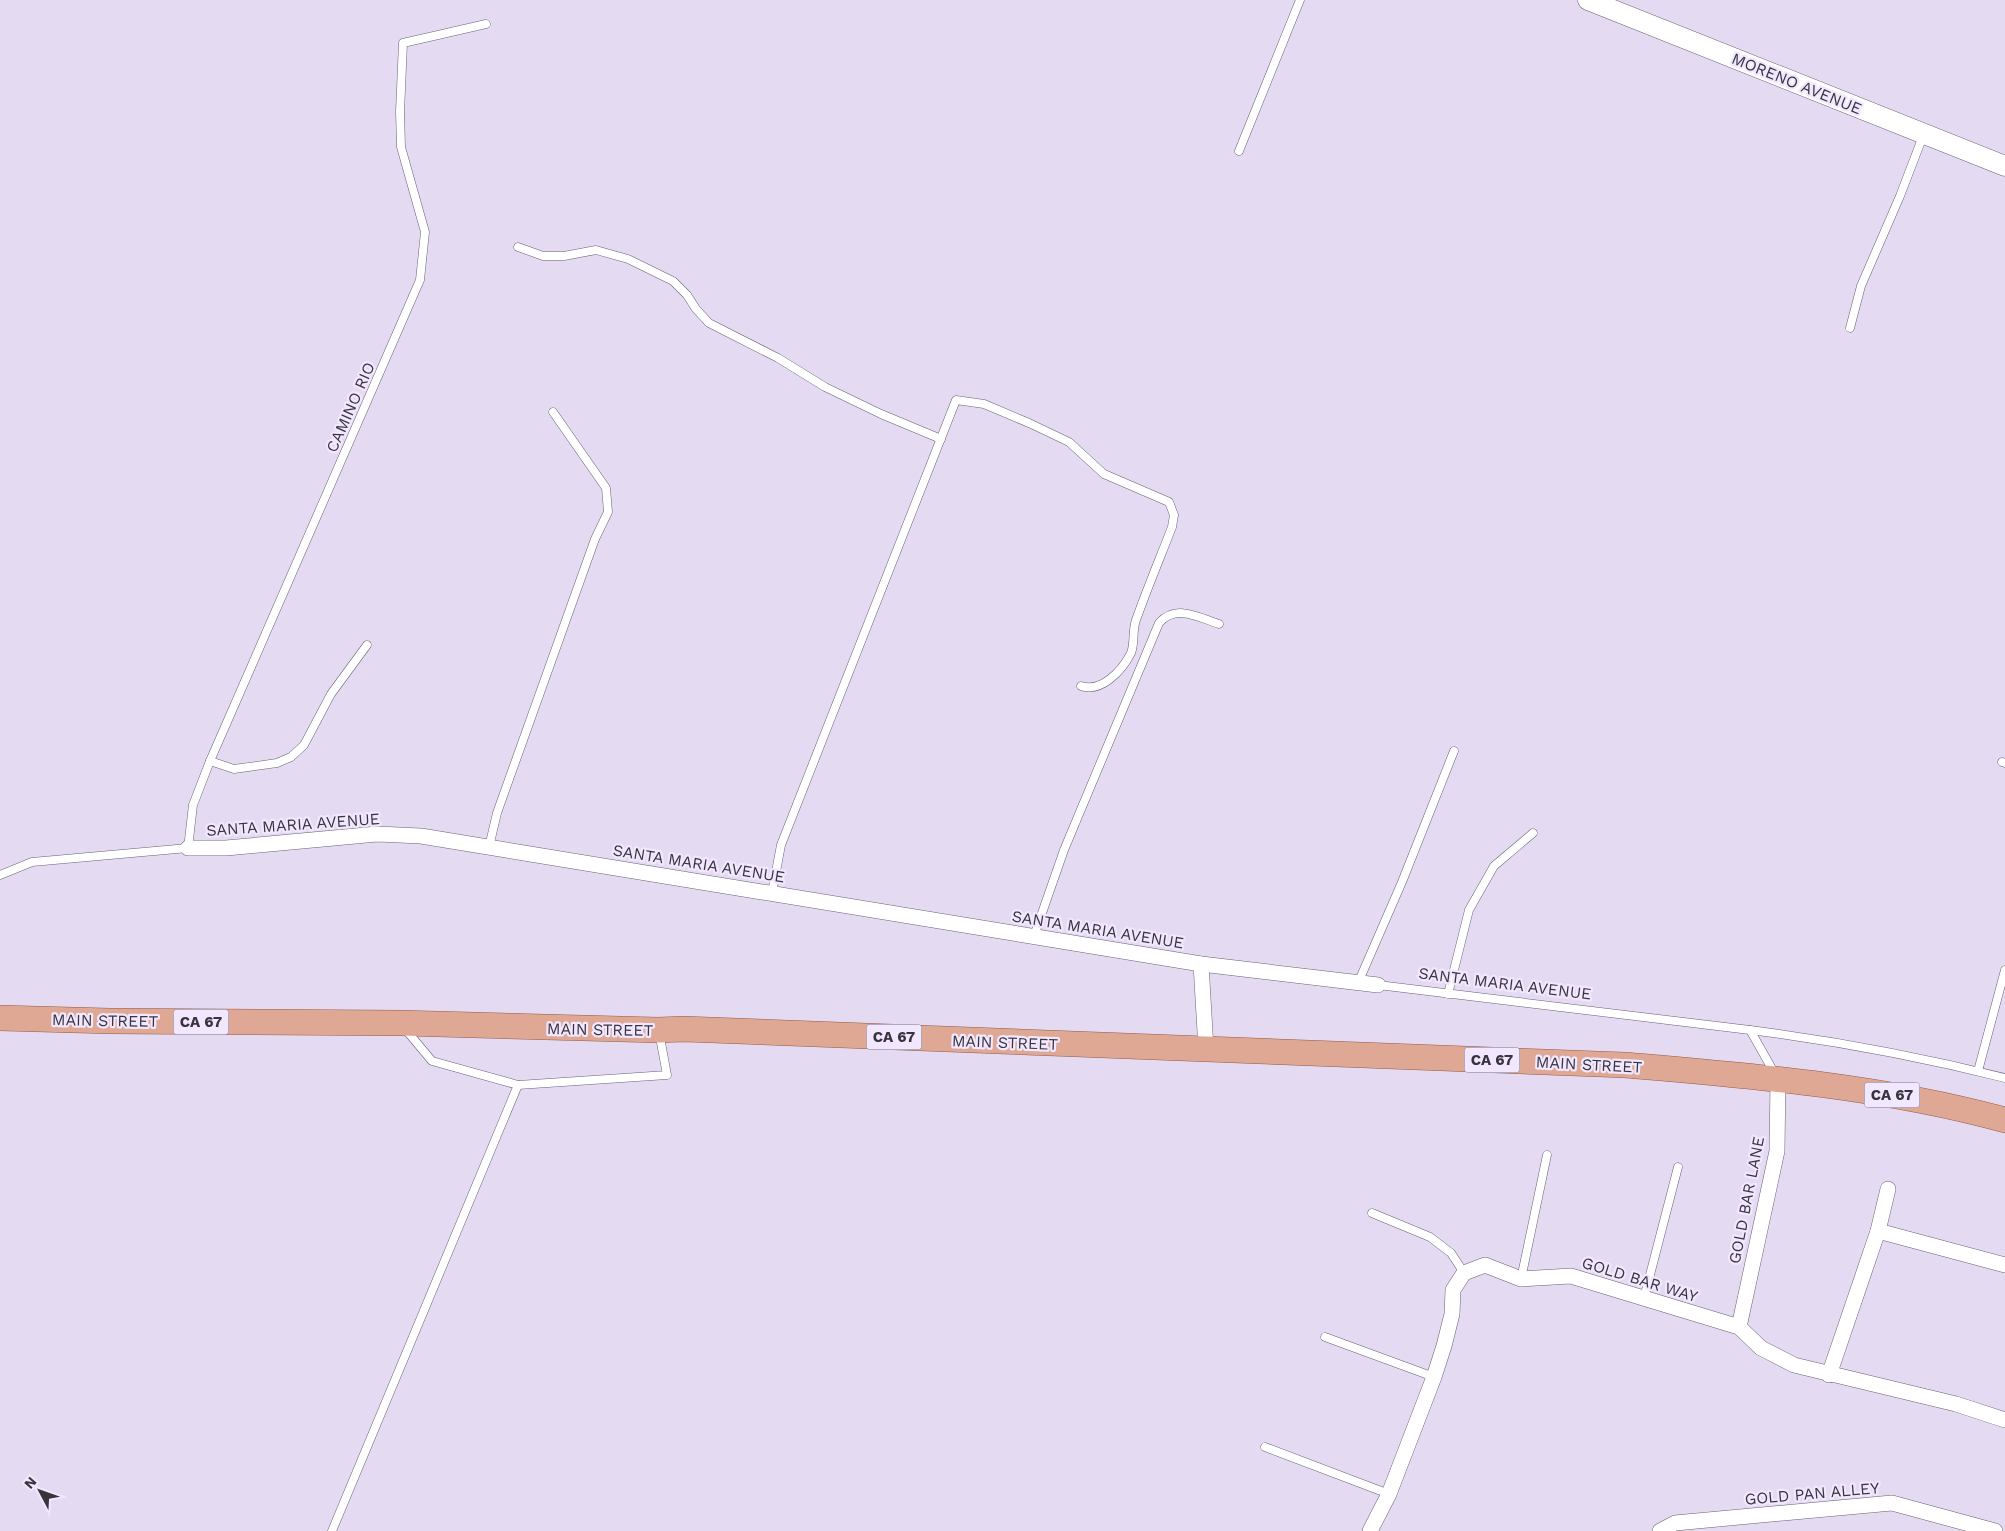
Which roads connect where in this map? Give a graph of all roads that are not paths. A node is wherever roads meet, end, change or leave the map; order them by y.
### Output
1 (1300, 0) edge
2 (1588, 0) edge
3 (486, 24) dead end
4 (1924, 134) junction
5 (1238, 151) dead end
6 (2005, 166) edge
7 (518, 246) dead end
8 (1850, 328) dead end
9 (553, 412) dead end
10 (941, 439) junction
11 (1219, 624) dead end
12 (366, 645) dead end
13 (1081, 686) dead end
14 (1454, 751) dead end
15 (210, 761) junction
16 (1533, 834) dead end
17 (489, 847) junction
18 (188, 848) junction
19 (0, 875) edge
20 (772, 893) junction
21 (1034, 936) junction
22 (1201, 964) junction
23 (2005, 970) edge
24 (1358, 983) junction
25 (1378, 985) joint
26 (1448, 994) junction
27 (0, 1018) edge
28 (401, 1023) junction
29 (658, 1030) junction
30 (1750, 1030) junction
31 (1206, 1049) junction
32 (1978, 1071) junction
33 (1778, 1078) junction
34 (2005, 1078) edge
35 (518, 1085) junction
36 (2005, 1120) edge
37 (1548, 1155) dead end
38 (1678, 1167) dead end
39 (1888, 1189) dead end
40 (1372, 1213) dead end
41 (1878, 1231) junction
42 (2005, 1265) edge
43 (1464, 1273) junction
44 (1521, 1279) junction
45 (1644, 1298) junction
46 (1739, 1327) junction
47 (1325, 1337) dead end
48 (1829, 1375) junction
49 (1434, 1377) junction
50 (2005, 1420) edge
51 (1264, 1447) dead end
52 (1389, 1494) junction
53 (332, 1531) edge
54 (1370, 1531) edge
55 (1660, 1531) edge
56 (1996, 1531) edge

1 - 5 lane
2 - 4 street, MORENO AVENUE
3 - 15 lane, CAMINO RIO
4 - 6 street, MORENO AVENUE
4 - 8 lane
7 - 10 lane
9 - 17 lane
10 - 13 lane
10 - 20 lane
11 - 21 lane
12 - 15 lane
14 - 24 lane
15 - 18 lane, CAMINO RIO
16 - 26 lane
17 - 18 street, SANTA MARIA AVENUE
17 - 20 street, SANTA MARIA AVENUE
18 - 19 lane
20 - 21 street, SANTA MARIA AVENUE
21 - 22 street, SANTA MARIA AVENUE
22 - 24 street, SANTA MARIA AVENUE
22 - 31 street, SANTA MARIA AVENUE
23 - 32 lane
24 - 25 street, SANTA MARIA AVENUE
25 - 26 lane, SANTA MARIA AVENUE
26 - 30 lane, SANTA MARIA AVENUE
27 - 28 main road, MAIN STREET / CA 67
28 - 29 main road, MAIN STREET / CA 67
28 - 35 lane
29 - 31 main road, MAIN STREET / CA 67
29 - 35 lane
30 - 32 lane, SANTA MARIA AVENUE
30 - 33 lane
31 - 33 main road, MAIN STREET / CA 67
32 - 34 lane, SANTA MARIA AVENUE
33 - 36 main road, MAIN STREET / CA 67
33 - 46 street, GOLD BAR LANE
35 - 53 lane
37 - 44 lane
38 - 45 lane
39 - 41 street
40 - 43 lane
41 - 42 street
41 - 48 street
43 - 44 street, GOLD BAR WAY
43 - 49 street
44 - 45 street, GOLD BAR WAY
45 - 46 street, GOLD BAR WAY
46 - 48 street, GOLD BAR WAY
47 - 49 lane
48 - 50 street, GOLD BAR WAY
49 - 52 street
51 - 52 lane
52 - 54 street
55 - 56 street, GOLD PAN ALLEY

